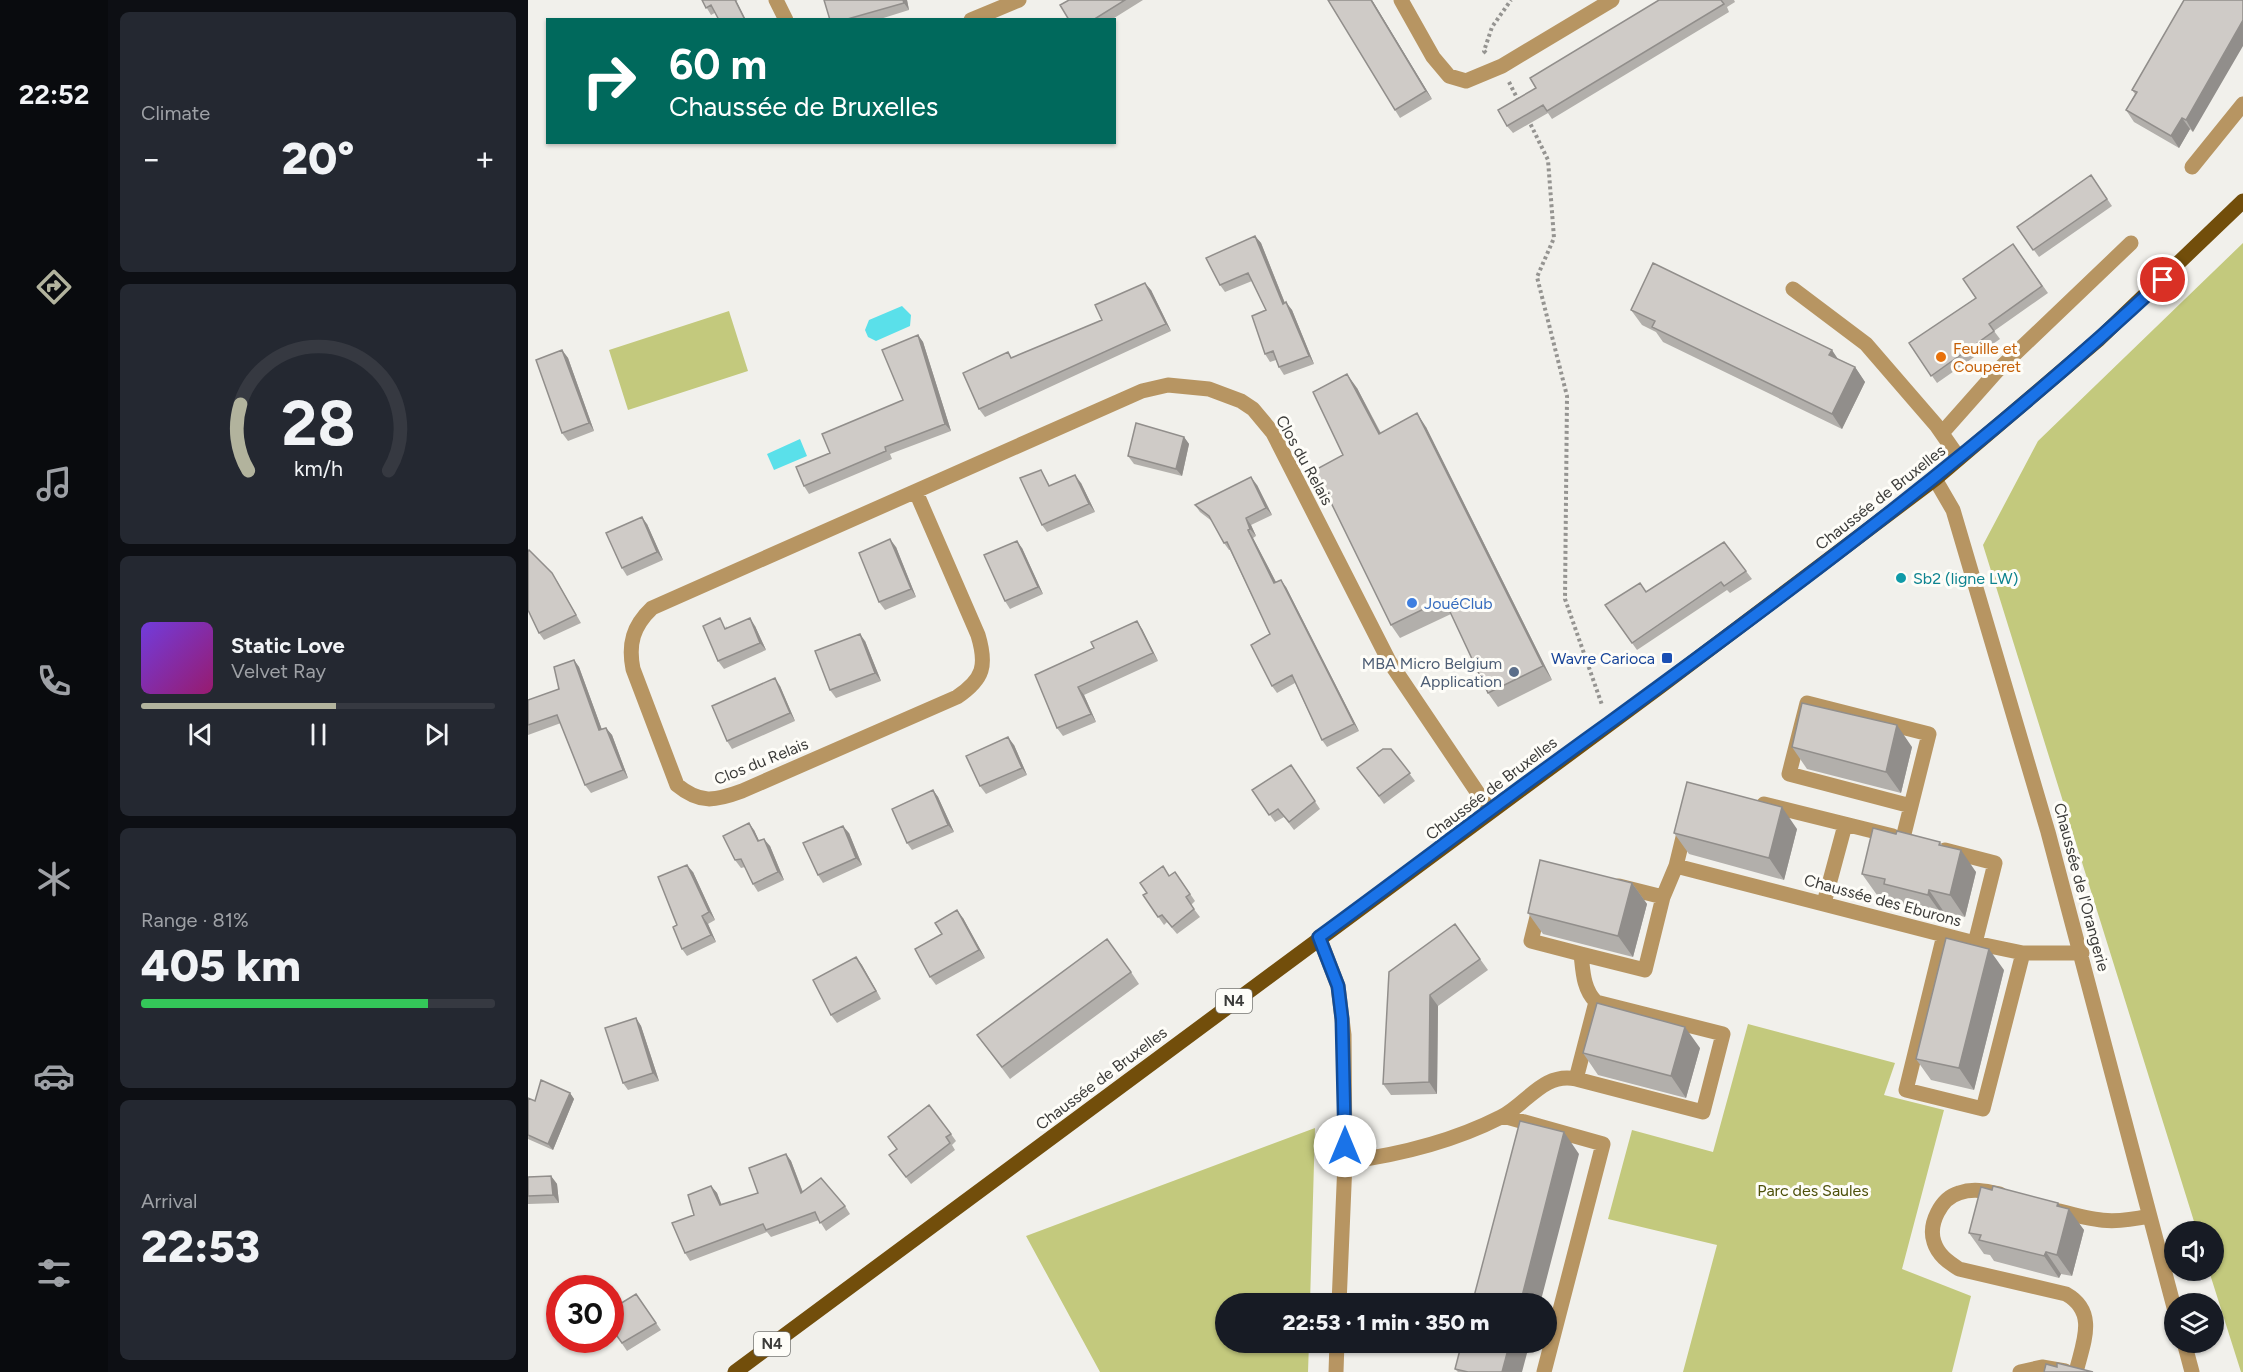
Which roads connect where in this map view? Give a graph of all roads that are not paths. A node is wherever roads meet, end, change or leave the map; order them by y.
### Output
1 (776, 0) edge
2 (1019, 0) edge
3 (1401, 0) edge
4 (1612, 0) edge
5 (785, 18) edge
6 (976, 18) edge
7 (2243, 104) edge
8 (2192, 167) dead end
9 (2243, 201) edge
10 (2131, 243) dead end
11 (1793, 289) dead end
12 (1942, 433) junction
13 (1959, 458) junction
14 (1935, 479) junction
15 (916, 492) junction
16 (1748, 800) edge
17 (1911, 806) junction
18 (1689, 810) edge
19 (1490, 811) junction
20 (1845, 825) junction
21 (1914, 841) junction
22 (1676, 866) junction
23 (1606, 883) edge
24 (1544, 891) edge
25 (1663, 897) junction
26 (1824, 903) junction
27 (1944, 935) junction
28 (1319, 937) junction
29 (1975, 943) junction
30 (2023, 953) junction
31 (2082, 953) junction
32 (1581, 954) junction
33 (1596, 1002) junction
34 (1576, 1079) junction
35 (1503, 1116) junction
36 (1345, 1162) junction
37 (2010, 1197) edge
38 (2045, 1207) edge
39 (2149, 1216) junction
40 (1339, 1293) edge
41 (2170, 1293) edge
42 (1337, 1353) edge
43 (2187, 1353) edge
44 (735, 1372) edge
45 (1336, 1372) edge
46 (1544, 1372) edge
47 (2020, 1372) edge
48 (2068, 1372) edge
49 (2076, 1372) edge
50 (2192, 1372) edge

1 - 5 street
2 - 6 street
3 - 4 street
7 - 8 street
9 - 13 main road, Chaussée de Bruxelles / N4
10 - 12 street
11 - 12 street
12 - 13 street
13 - 14 main road, Chaussée de Bruxelles / N4
14 - 19 main road, Chaussée de Bruxelles / N4
14 - 31 street, Chaussée de l'Orangerie
15 - 15 street, Clos du Relais
15 - 19 street, Clos du Relais
16 - 20 street
17 - 17 street
17 - 21 street
18 - 22 street
19 - 28 main road, Chaussée de Bruxelles / N4
20 - 21 street
20 - 26 street
21 - 29 street
22 - 25 street
22 - 26 street, Chaussée des Eburons
23 - 25 street
24 - 32 street
25 - 32 street
26 - 27 street, Chaussée des Eburons
27 - 29 street, Chaussée des Eburons
27 - 30 street
28 - 36 street
28 - 44 main road, Chaussée de Bruxelles / N4
29 - 30 street, Chaussée des Eburons
30 - 31 street, Chaussée des Eburons
31 - 39 street, Chaussée de l'Orangerie
32 - 33 street
33 - 34 street
33 - 34 street
34 - 35 street
35 - 36 street
35 - 46 street
36 - 40 street
37 - 49 street
38 - 39 street
39 - 41 street, Chaussée de l'Orangerie
42 - 45 street
43 - 50 street
47 - 48 street

